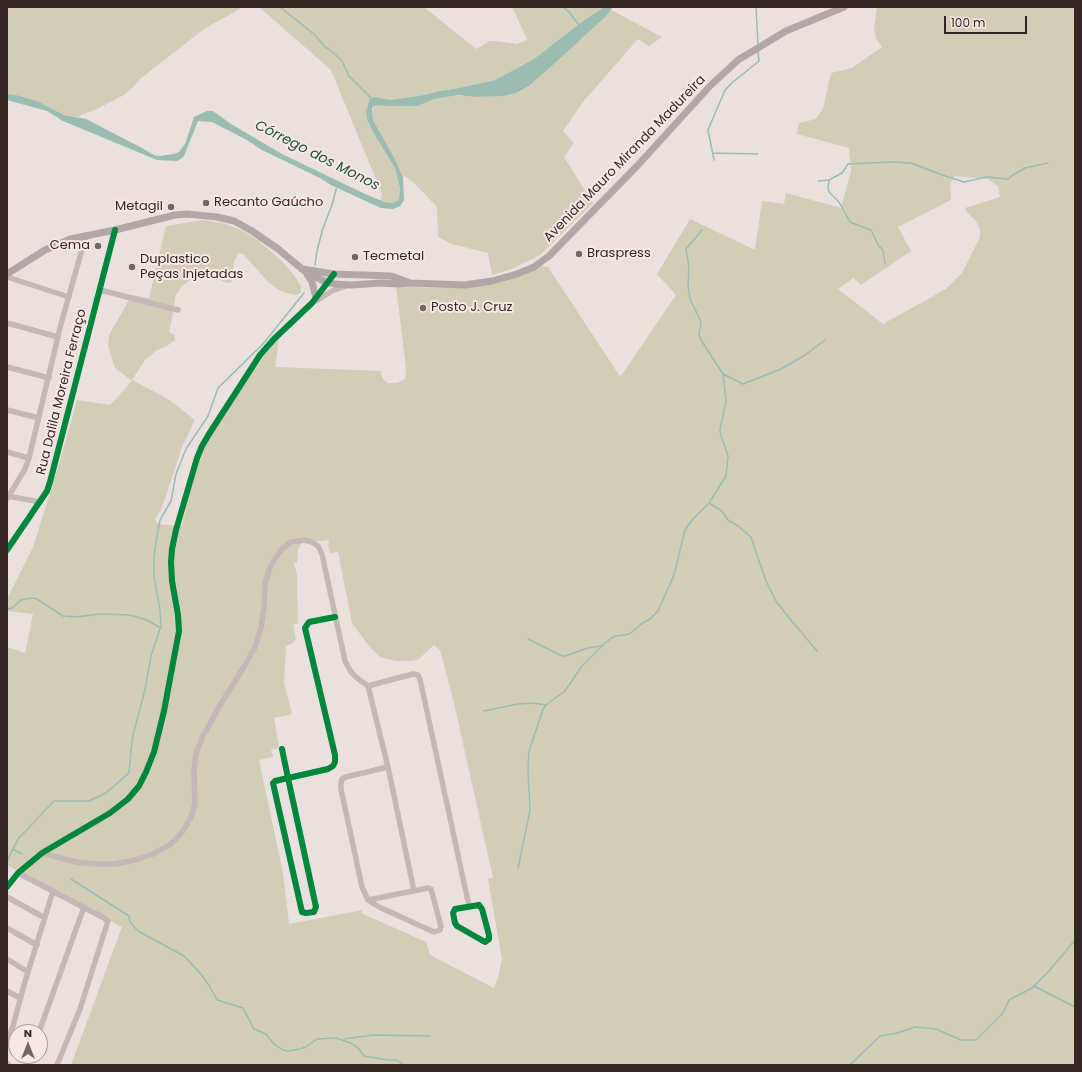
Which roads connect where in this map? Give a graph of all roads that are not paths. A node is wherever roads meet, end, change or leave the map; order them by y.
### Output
1 (844, 7) edge
2 (115, 230) junction
3 (86, 235) junction
4 (304, 271) junction
5 (334, 274) junction
6 (7, 275) edge
7 (329, 282) junction
8 (410, 283) junction
9 (352, 284) junction
10 (100, 290) junction
11 (69, 297) junction
12 (314, 300) junction
13 (178, 310) dead end
14 (7, 323) edge
15 (58, 337) junction
16 (7, 367) edge
17 (49, 378) junction
18 (7, 410) edge
19 (39, 418) junction
20 (7, 452) edge
21 (29, 458) junction
22 (8, 497) edge
23 (40, 502) junction
24 (7, 550) edge
25 (335, 617) junction
26 (368, 686) junction
27 (282, 749) dead end
28 (388, 767) junction
29 (288, 778) junction
30 (42, 853) junction
31 (18, 873) junction
32 (7, 887) edge
33 (53, 891) junction
34 (414, 891) junction
35 (7, 897) edge
36 (368, 900) junction
37 (469, 906) junction
38 (84, 907) junction
39 (45, 918) junction
40 (7, 928) edge
41 (37, 945) junction
42 (7, 959) edge
43 (28, 972) junction
44 (7, 991) edge
45 (20, 998) junction
46 (14, 1024) edge
47 (42, 1024) edge
48 (57, 1065) edge

1 - 8 main road, Avenida Mauro Miranda Madureira
2 - 3 main road, Avenida Mauro Miranda Madureira
2 - 4 main road, Avenida Mauro Miranda Madureira
2 - 10 street, Rua Dalila Moreira Ferraço
3 - 6 main road, Avenida Mauro Miranda Madureira
3 - 11 street, Rua Dalila Moreira Ferraço
4 - 5 main road, Avenida Mauro Miranda Madureira
4 - 7 main road, Avenida Mauro Miranda Madureira
4 - 12 main road
5 - 7 street
5 - 8 main road, Avenida Mauro Miranda Madureira
6 - 11 street
7 - 9 main road, Avenida Mauro Miranda Madureira
7 - 12 street
8 - 9 main road, Avenida Mauro Miranda Madureira
9 - 12 street
10 - 13 street
10 - 23 street, Rua Dalila Moreira Ferraço
11 - 15 street, Rua Dalila Moreira Ferraço
12 - 30 street
14 - 15 street
15 - 17 street, Rua Dalila Moreira Ferraço
16 - 17 street
17 - 19 street, Rua Dalila Moreira Ferraço
18 - 19 street
19 - 21 street, Rua Dalila Moreira Ferraço
20 - 21 street
21 - 22 street, Rua Dalila Moreira Ferraço
22 - 23 street
23 - 24 street, Rua Dalila Moreira Ferraço
25 - 26 street
25 - 29 street
25 - 30 street
26 - 28 street
26 - 37 street
27 - 29 street
28 - 34 street
28 - 36 street
29 - 29 street
30 - 31 street
31 - 32 street
31 - 33 street
33 - 38 street
33 - 39 street
34 - 36 street
34 - 36 street
35 - 39 street
37 - 37 street
38 - 47 street
38 - 48 street
39 - 41 street
40 - 41 street
41 - 43 street
42 - 43 street
43 - 45 street
44 - 45 street
45 - 46 street

